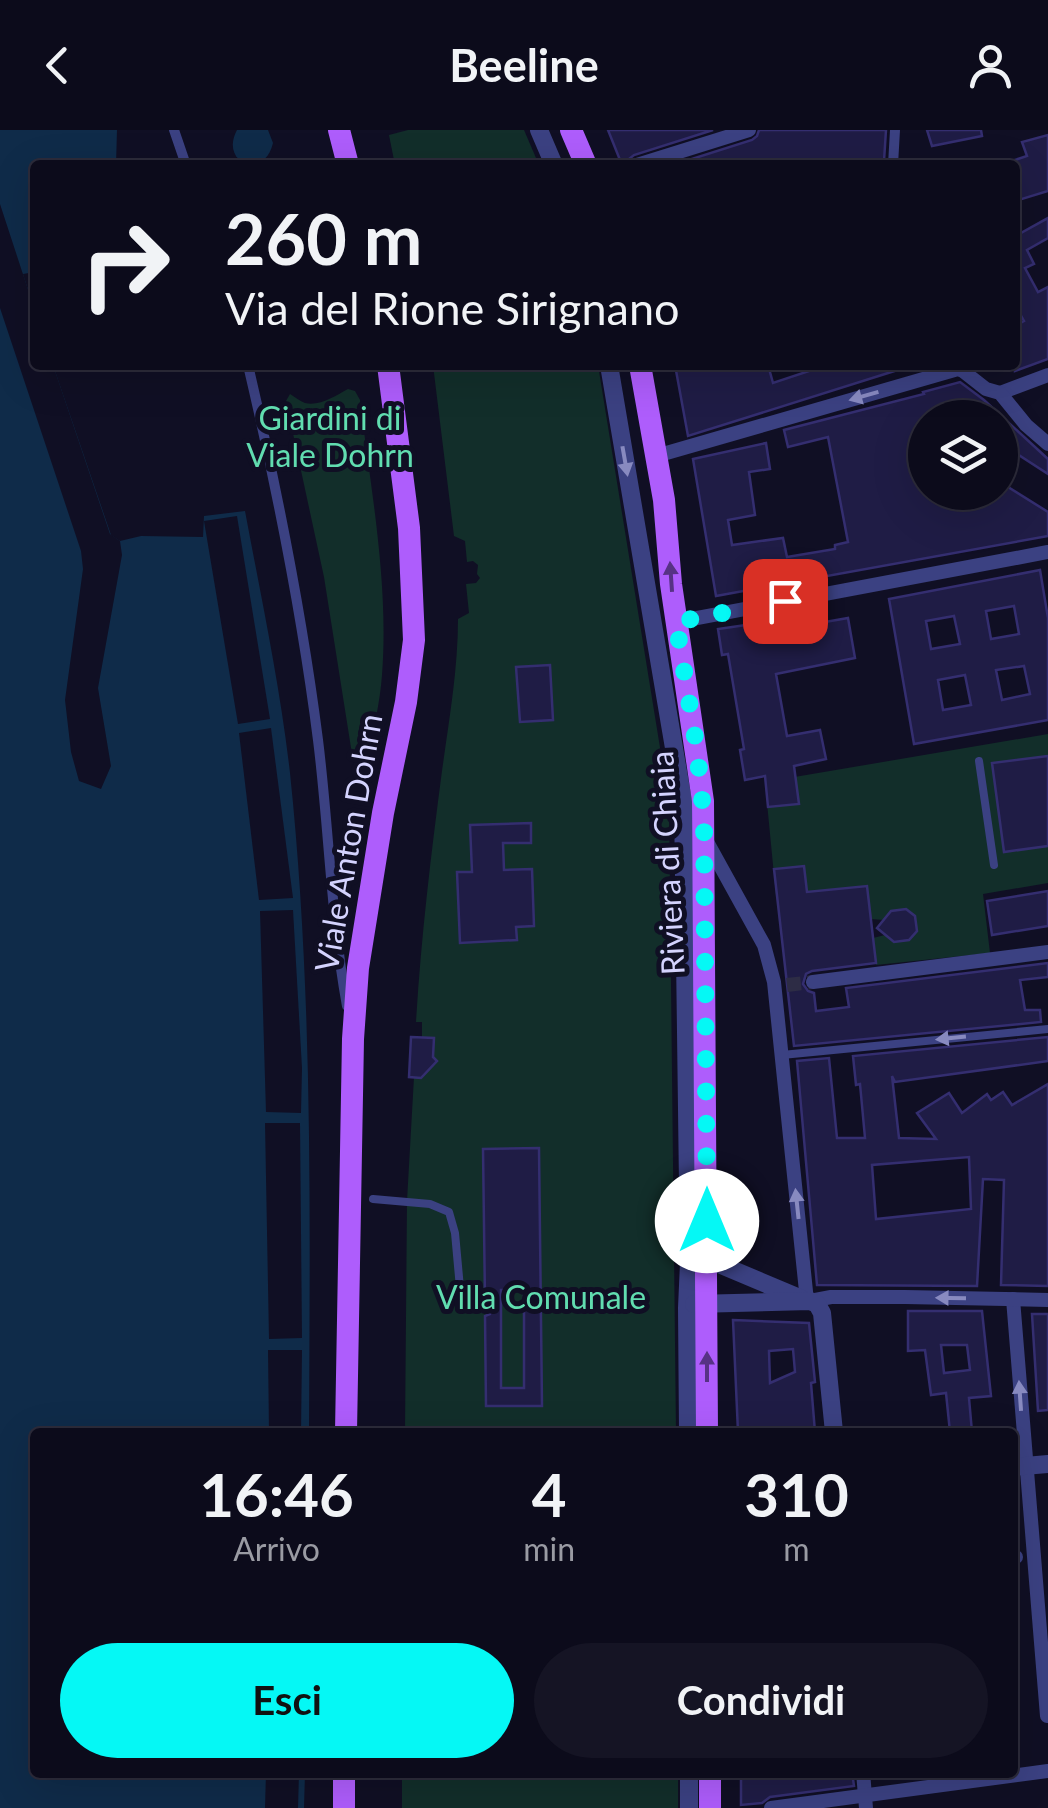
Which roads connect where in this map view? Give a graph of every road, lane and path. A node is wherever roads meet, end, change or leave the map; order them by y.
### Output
1 (174, 130) edge
2 (339, 130) edge
3 (539, 130) edge
4 (571, 130) edge
5 (749, 130) edge
6 (895, 130) edge
7 (184, 160) edge
8 (347, 160) edge
9 (552, 160) edge
10 (584, 160) edge
11 (653, 160) edge
12 (891, 160) edge
13 (249, 370) edge
14 (389, 370) edge
15 (610, 370) edge
16 (641, 370) edge
17 (946, 370) edge
18 (962, 370) edge
19 (1048, 375) edge
20 (1000, 393) junction
21 (1048, 444) edge
22 (656, 456) junction
23 (1048, 552) edge
24 (676, 622) junction
25 (979, 760) dead end
26 (705, 839) junction
27 (994, 865) dead end
28 (1048, 952) edge
29 (813, 982) tunnel mouth
30 (1048, 1029) edge
31 (353, 1040) junction
32 (782, 1055) junction
33 (374, 1199) dead end
34 (707, 1259) junction
35 (1013, 1300) junction
36 (1048, 1300) edge
37 (808, 1301) junction
38 (697, 1305) junction
39 (485, 1310) dead end
40 (346, 1428) edge
41 (688, 1428) edge
42 (707, 1428) edge
43 (834, 1428) edge
44 (1018, 1428) edge
45 (1018, 1439) edge
46 (1048, 1464) edge
47 (1019, 1467) edge
48 (1042, 1597) edge
49 (1047, 1716) edge
50 (1048, 1771) edge
51 (1018, 1776) edge
52 (344, 1778) edge
53 (689, 1778) edge
54 (710, 1778) edge
55 (1006, 1778) edge
56 (866, 1801) edge
57 (344, 1808) edge
58 (689, 1808) edge
59 (710, 1808) edge
60 (771, 1808) edge

1 - 7 street
2 - 8 main road
3 - 9 street
4 - 10 main road
5 - 11 street
6 - 12 street
13 - 31 street
14 - 31 main road, Viale Anton Dohrn
15 -> 38 street, Riviera di Chiaia
16 - 22 main road, Riviera di Chiaia
17 -> 22 street
18 - 20 street
19 - 20 street
20 - 21 street
24 -> 22 main road, Riviera di Chiaia
23 - 24 street
24 - 26 main road, Riviera di Chiaia
25 - 27 lane
26 - 32 street
26 - 34 main road, Riviera di Chiaia
28 - 29 street
30 -> 32 lane
31 - 40 main road, Viale Anton Dohrn
37 -> 32 street
33 - 39 lane
34 - 37 street
34 - 38 main road, Riviera di Chiaia
35 - 36 street
35 -> 37 street
44 -> 35 street
37 - 38 street
37 - 43 street
38 - 41 street, Riviera di Chiaia
42 -> 38 main road, Riviera di Chiaia
47 -> 45 street
46 - 47 street
47 - 48 street
48 - 49 street
50 - 51 street
52 - 57 main road
53 - 58 street
54 - 59 main road
55 - 56 street
56 - 60 street

